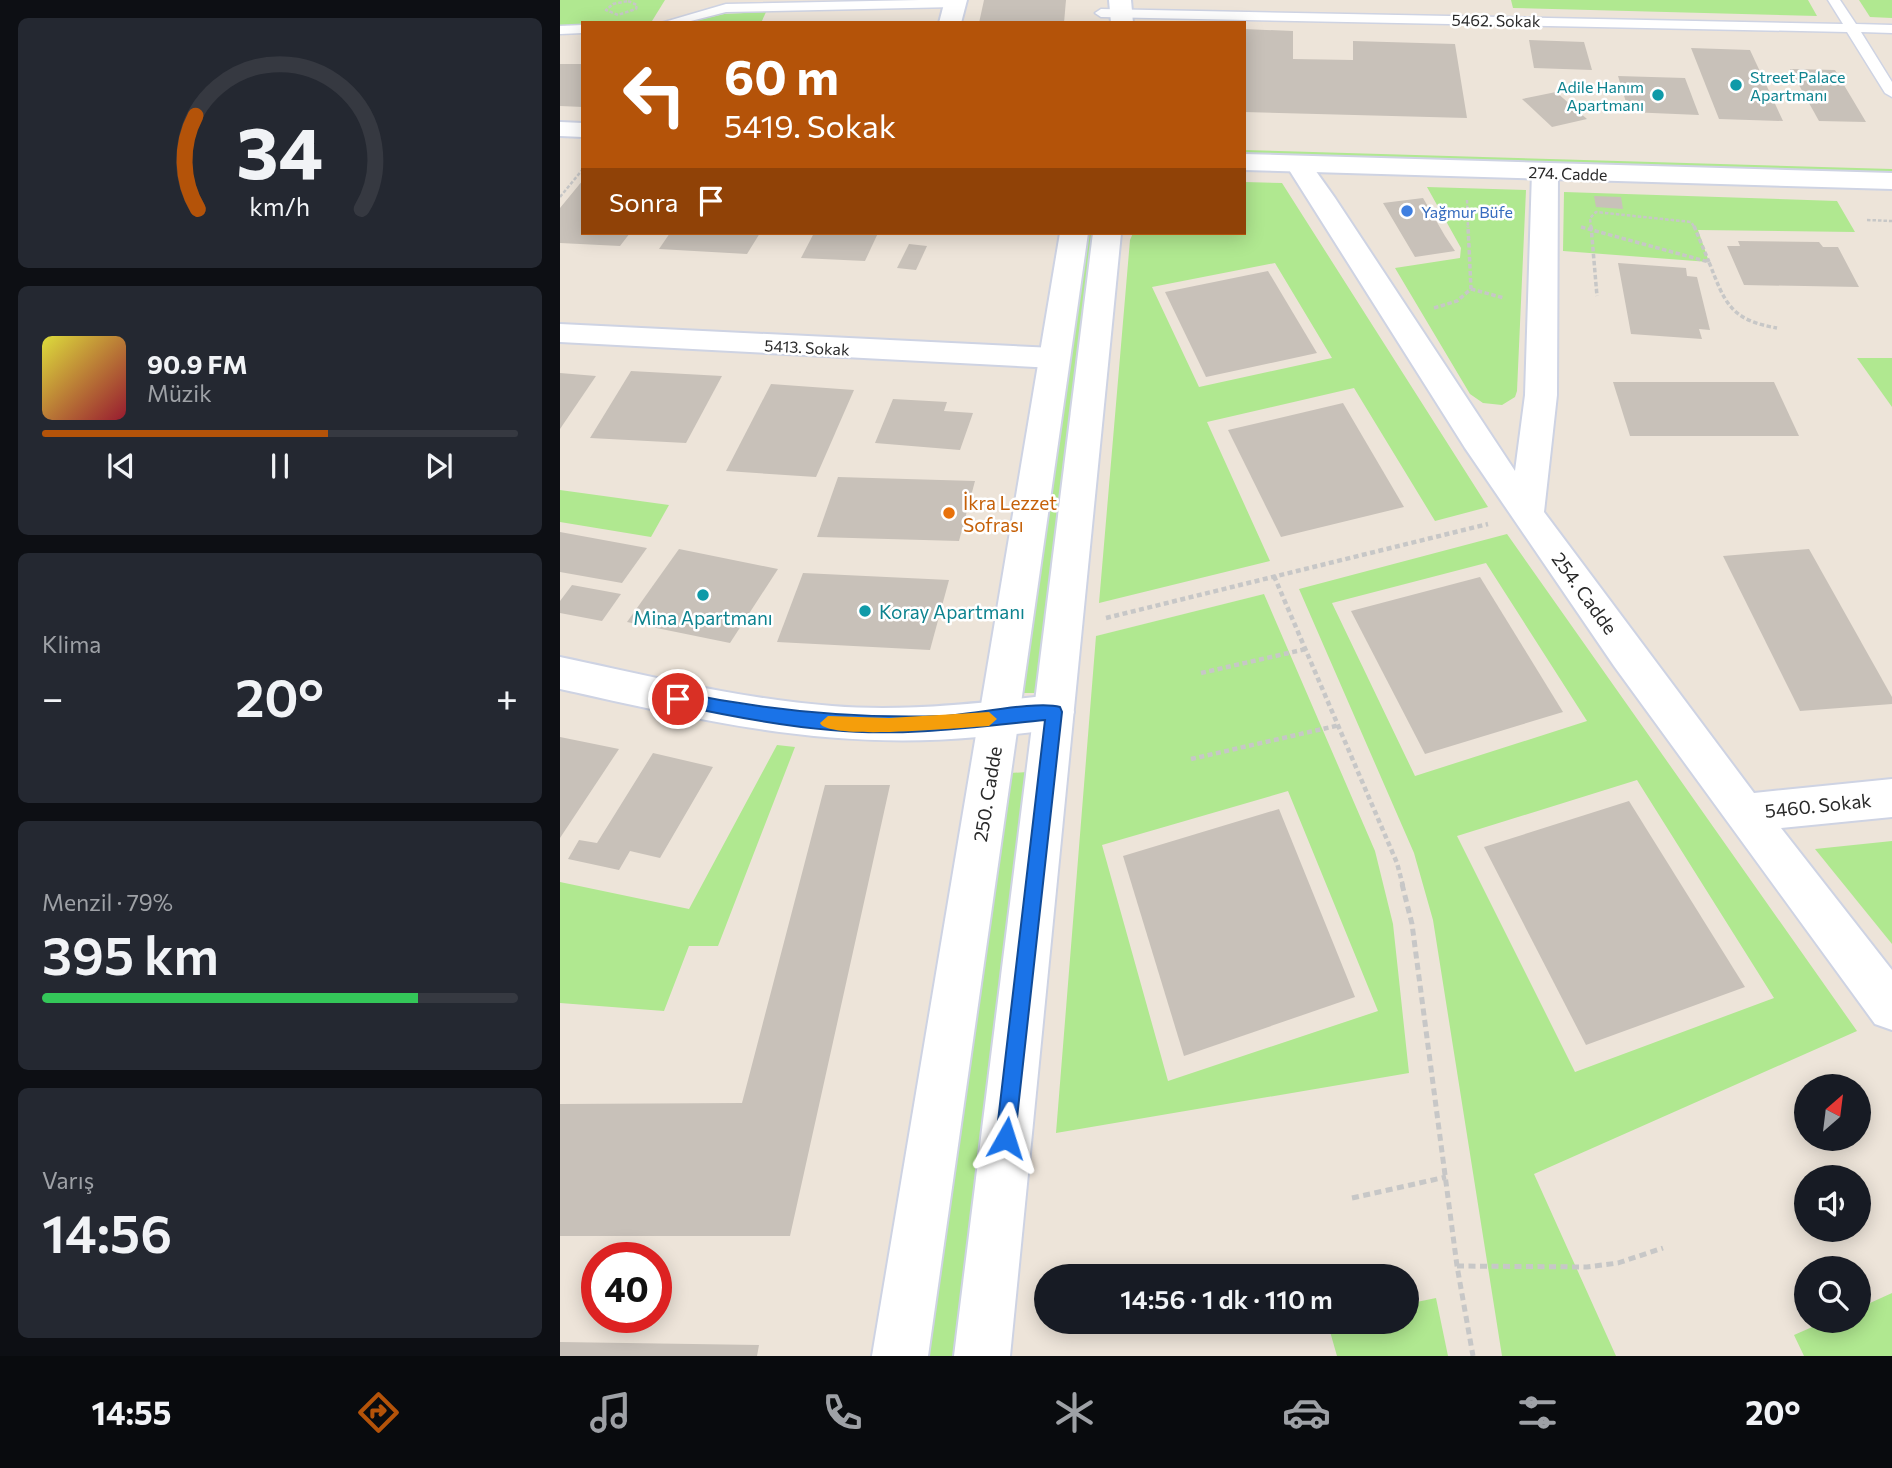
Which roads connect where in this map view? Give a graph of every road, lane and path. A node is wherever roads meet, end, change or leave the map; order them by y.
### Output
1 (1834, 0) edge
2 (954, 9) edge
3 (1111, 12) edge
4 (628, 13) joint
5 (670, 17) edge
6 (1852, 28) junction
7 (581, 29) edge
8 (1892, 29) edge
9 (560, 30) edge
10 (1892, 93) edge
11 (560, 129) edge
12 (581, 130) edge
13 (1246, 144) edge
14 (1246, 162) edge
15 (1892, 163) edge
16 (1298, 164) junction
17 (581, 171) edge
18 (1545, 172) junction
19 (1892, 181) edge
20 (1467, 189) dead end
21 (560, 197) edge
22 (1867, 220) dead end
23 (1892, 221) edge
24 (1573, 224) dead end
25 (1591, 229) junction
26 (1074, 235) edge
27 (1107, 235) edge
28 (1709, 262) junction
29 (1597, 296) dead end
30 (1396, 317) junction
31 (1777, 328) dead end
32 (560, 333) edge
33 (1054, 358) junction
34 (1527, 513) junction
35 (1274, 576) junction
36 (1098, 620) dead end
37 (1306, 649) junction
38 (560, 673) edge
39 (1201, 673) dead end
40 (1054, 712) junction
41 (999, 718) junction
42 (1340, 725) junction
43 (1191, 759) dead end
44 (1892, 798) edge
45 (1744, 813) junction
46 (1892, 1007) edge
47 (1446, 1177) junction
48 (1352, 1198) dead end
49 (1663, 1248) dead end
50 (1457, 1266) junction
51 (900, 1356) edge
52 (982, 1356) edge
53 (1473, 1356) edge

1 - 6 lane
2 - 5 lane
3 - 6 lane, 5462. Sokak
4 - 4 path
6 - 8 lane, 5462. Sokak
6 - 10 lane
7 - 9 lane
11 - 12 street
13 - 15 street, 274. Cadde
14 - 16 street, 274. Cadde
16 - 18 street, 274. Cadde
16 - 30 street, 254. Cadde
17 - 21 path
18 - 19 street, 274. Cadde
18 - 34 street
20 - 30 path
22 - 23 path
24 - 25 path
25 - 28 path
25 - 28 path
25 - 29 path
26 - 33 street, 250. Cadde
27 - 40 street
28 - 31 path
30 - 34 street, 254. Cadde
32 - 33 street, 5413. Sokak
33 - 41 street, 250. Cadde
34 - 35 path
34 - 45 street, 254. Cadde
35 - 36 path
35 - 37 path
37 - 39 path
37 - 42 path
38 - 41 street
40 - 41 street
40 - 52 street
41 - 51 street, 250. Cadde
42 - 43 path
42 - 47 path
44 - 45 street, 5460. Sokak
45 - 46 street, 254. Cadde
47 - 48 path
47 - 50 path
49 - 50 path
50 - 53 path

